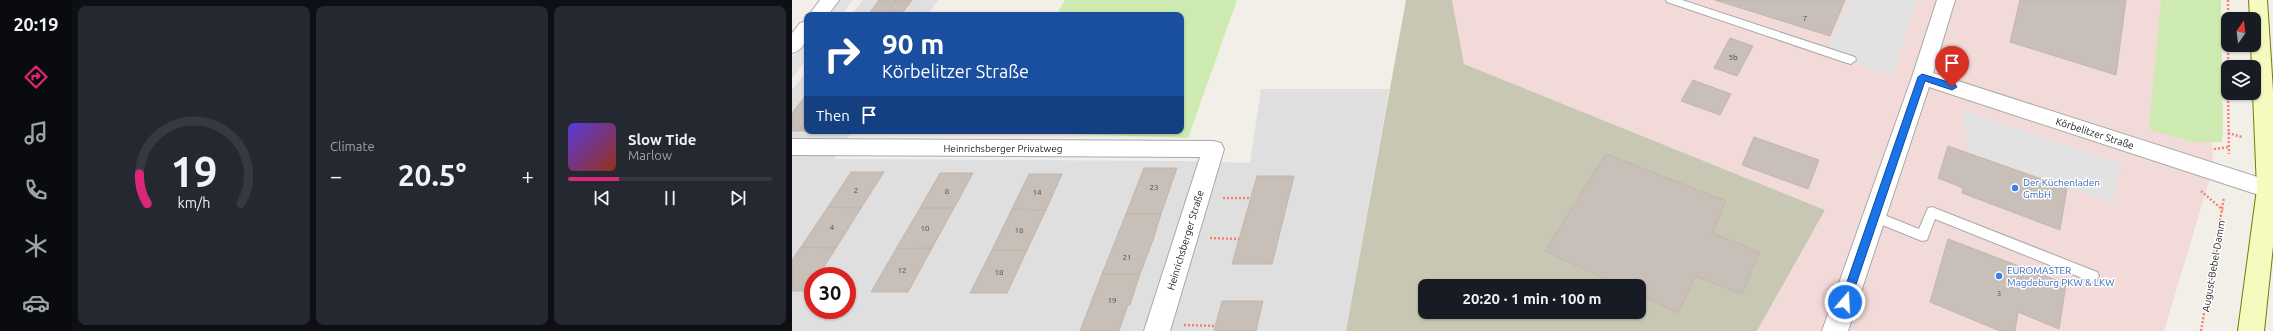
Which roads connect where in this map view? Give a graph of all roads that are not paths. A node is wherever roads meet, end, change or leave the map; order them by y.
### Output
1 (830, 0) edge
2 (1671, 0) edge
3 (1946, 0) edge
4 (2258, 0) edge
5 (820, 12) edge
6 (804, 32) edge
7 (792, 46) edge
8 (1851, 60) dead end
9 (1922, 77) junction
10 (792, 147) edge
11 (1213, 149) joint
12 (2268, 189) junction
13 (1874, 216) junction
14 (2092, 276) dead end
15 (1157, 331) edge
16 (1835, 331) edge
17 (2251, 331) edge

1 - 5 street
2 - 8 lane
3 - 9 street
4 - 12 main road
6 - 7 street
9 - 12 street, Körbelitzer Straße
9 - 13 street
10 - 11 street, Heinrichsberger Privatweg
11 - 15 street, Heinrichsberger Straße
12 - 17 main road
13 - 14 lane
13 - 16 street

